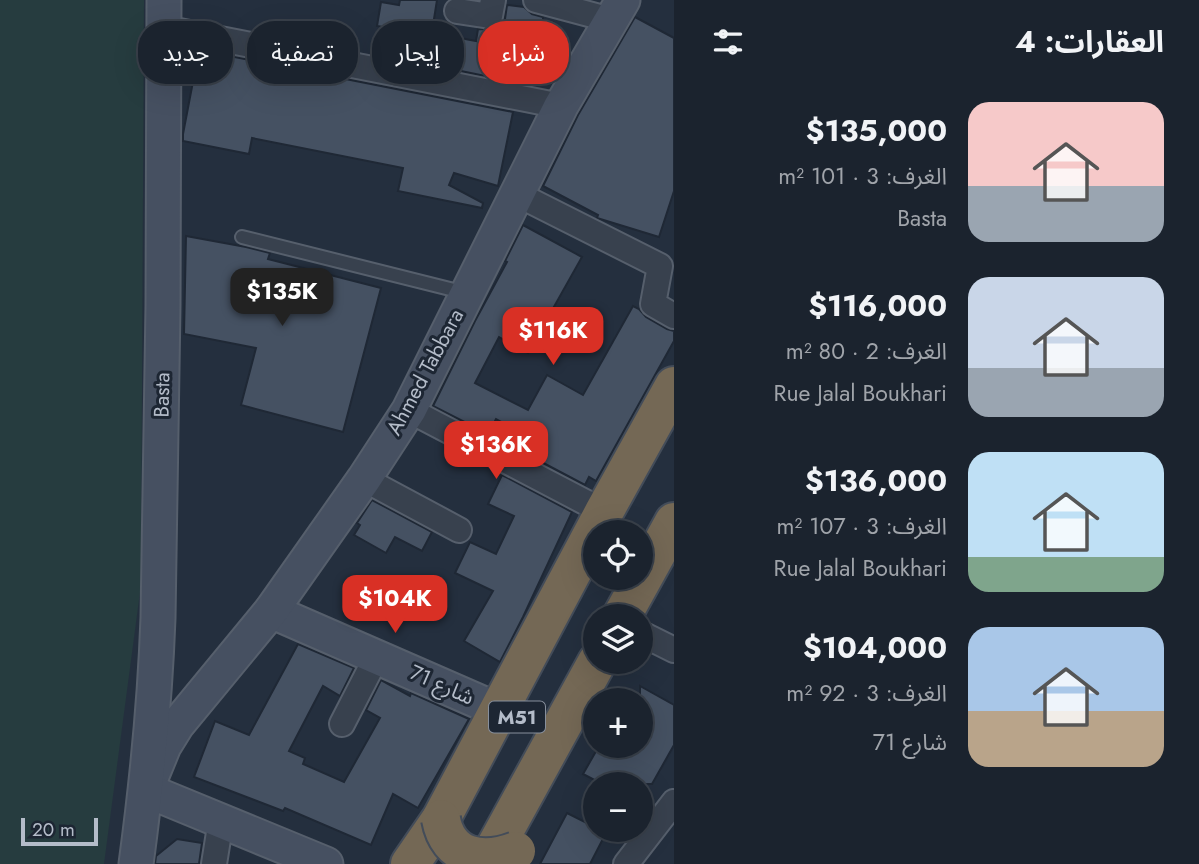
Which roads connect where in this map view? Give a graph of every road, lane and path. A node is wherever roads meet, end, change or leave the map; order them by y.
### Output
1 (493, 0) edge
2 (536, 0) edge
3 (617, 10) edge
4 (457, 11) dead end
5 (164, 14) edge
6 (561, 106) junction
7 (517, 194) junction
8 (242, 237) dead end
9 (467, 293) junction
10 (674, 316) edge
11 (674, 386) edge
12 (409, 410) junction
13 (674, 422) edge
14 (364, 479) junction
15 (606, 520) edge
16 (611, 520) edge
17 (611, 520) edge
18 (674, 522) edge
19 (459, 530) dead end
20 (674, 566) edge
21 (583, 567) edge
22 (584, 590) edge
23 (629, 604) edge
24 (653, 606) edge
25 (271, 611) junction
26 (653, 638) edge
27 (674, 650) edge
28 (377, 656) junction
29 (591, 674) edge
30 (498, 710) junction
31 (342, 724) dead end
32 (583, 730) edge
33 (146, 790) junction
34 (674, 802) edge
35 (441, 818) junction
36 (220, 821) junction
37 (504, 860) edge
38 (136, 864) edge
39 (214, 864) edge
40 (326, 864) edge
41 (410, 864) edge
42 (438, 864) edge
43 (626, 864) edge

1 - 4 street
2 - 3 street
3 - 6 street, Ahmed Tabbara
5 - 6 street
5 - 33 street, Basta
6 - 7 street, Ahmed Tabbara
7 - 9 street, Ahmed Tabbara
7 - 10 street
8 - 9 lane
9 - 12 street, Ahmed Tabbara
11 - 16 highway
12 - 14 street, Ahmed Tabbara
12 - 15 street
13 - 17 highway
14 - 19 street
14 - 25 street, Ahmed Tabbara
18 - 23 highway
20 - 24 highway
21 - 30 highway
22 - 42 highway, M51
25 - 28 street, شارع 71
25 - 33 street, Ahmed Tabbara
26 - 27 street
28 - 30 street, شارع 71
28 - 31 street
29 - 37 highway, M51
30 - 35 highway
32 - 37 highway
33 - 36 street
33 - 38 street
34 - 43 street
35 - 37 highway, bridge
35 - 41 highway
36 - 39 street
36 - 40 street

